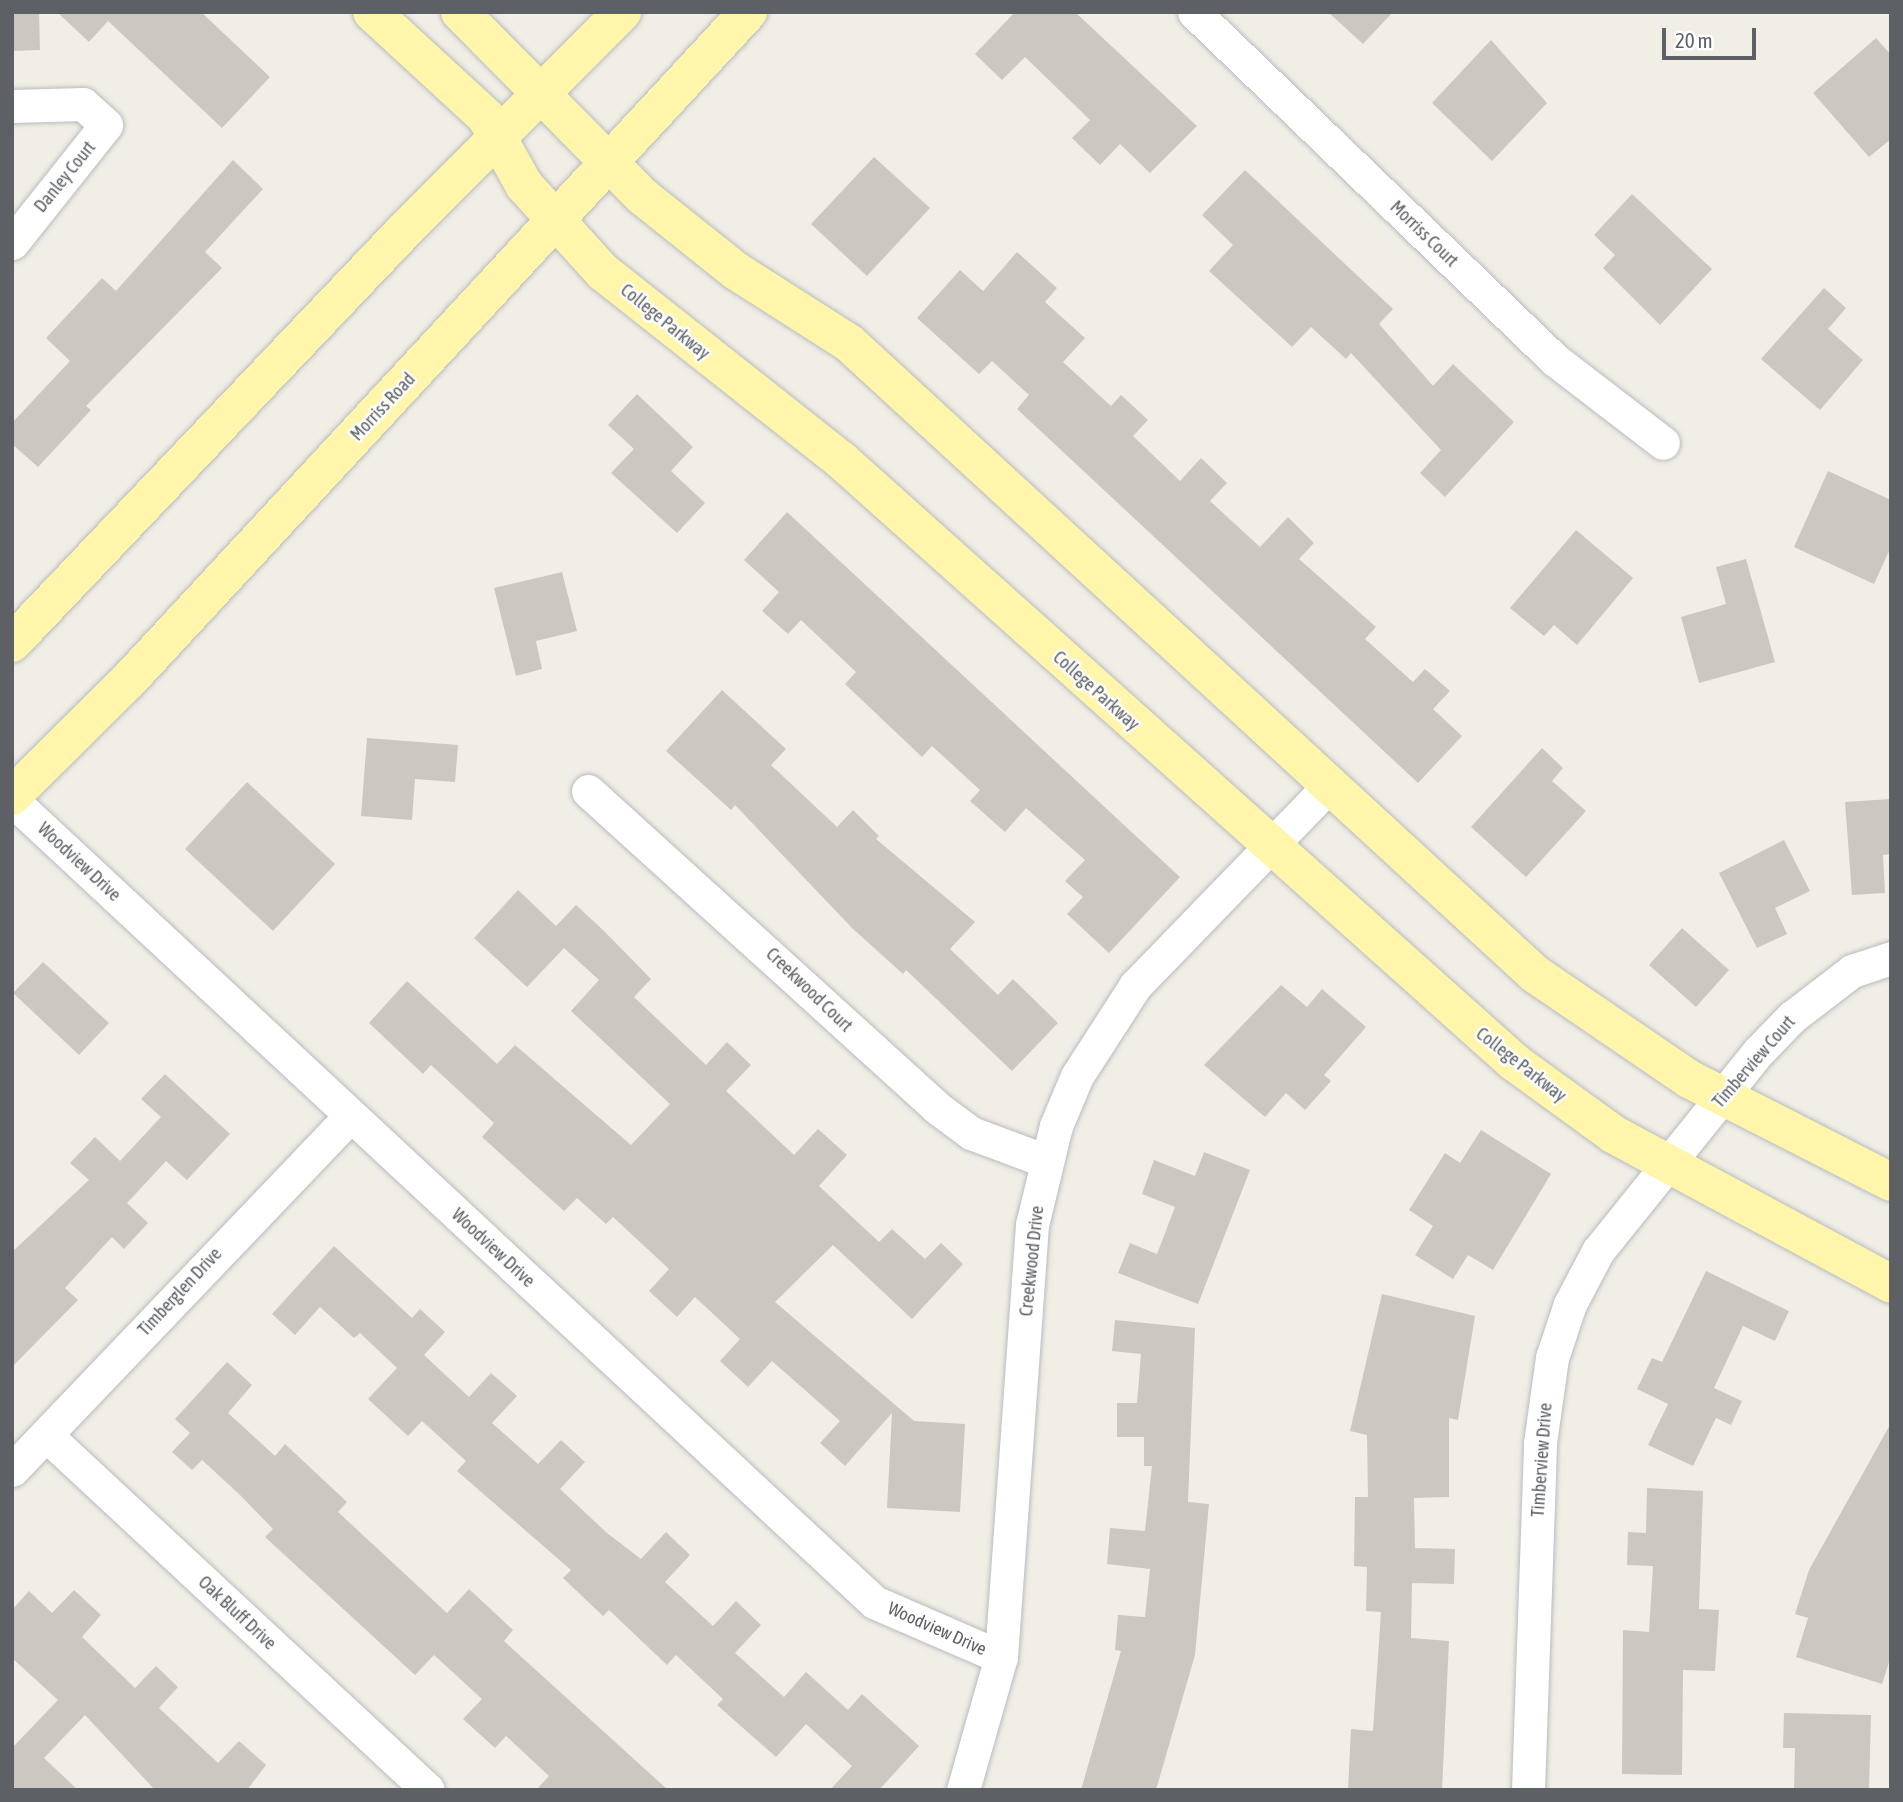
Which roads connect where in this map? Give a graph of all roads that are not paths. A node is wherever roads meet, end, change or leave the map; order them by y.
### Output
1 (372, 12) edge
2 (460, 12) edge
3 (622, 12) edge
4 (748, 12) edge
5 (1194, 12) edge
6 (545, 93) junction
7 (12, 106) edge
8 (496, 136) junction
9 (610, 162) junction
10 (556, 222) junction
11 (12, 243) edge
12 (1664, 443) dead end
13 (12, 643) edge
14 (1330, 785) junction
15 (588, 791) dead end
16 (12, 798) edge
17 (1272, 847) junction
18 (1891, 958) edge
19 (1724, 1096) junction
20 (350, 1116) junction
21 (1046, 1161) junction
22 (1667, 1164) junction
23 (1891, 1182) edge
24 (1891, 1284) edge
25 (46, 1435) junction
26 (12, 1469) edge
27 (1001, 1657) junction
28 (428, 1790) edge
29 (962, 1790) edge
30 (1528, 1790) edge

1 - 8 main road, College Parkway
2 - 6 main road
3 - 6 main road
4 - 9 main road, Morriss Road
5 - 12 street, Morriss Court
6 - 8 main road
6 - 9 main road
7 - 11 street, Danley Court
8 - 10 main road, College Parkway
8 - 13 main road
9 - 10 main road, Morriss Road
9 - 14 main road
10 - 16 main road, Morriss Road
10 - 17 main road, College Parkway
14 - 17 street, Creekwood Drive
14 - 19 main road
15 - 21 street, Creekwood Court
16 - 20 street, Woodview Drive
17 - 21 street, Creekwood Drive
17 - 22 main road, College Parkway
18 - 19 street, Timberview Court
19 - 22 street, Timberview Court
19 - 23 main road
20 - 25 street, Timberglen Drive
20 - 27 street, Woodview Drive
21 - 27 street, Creekwood Drive
22 - 24 main road, College Parkway
22 - 30 street, Timberview Drive
25 - 26 street, Timberglen Drive
25 - 28 street, Oak Bluff Drive
27 - 29 street, Creekwood Drive

